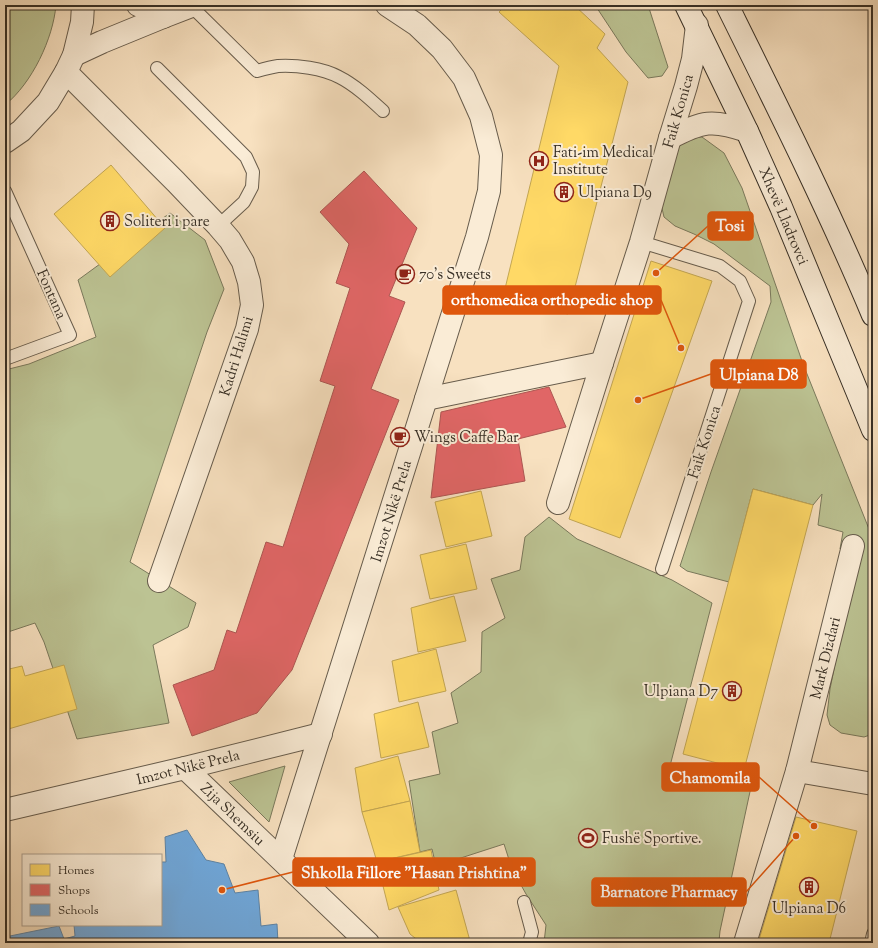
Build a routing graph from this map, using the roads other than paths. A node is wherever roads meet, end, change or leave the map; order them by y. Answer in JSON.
{"nodes":[{"id":1,"x":83,"y":5,"type":"edge"},
{"id":2,"x":138,"y":5,"type":"edge"},
{"id":3,"x":192,"y":5,"type":"edge"},
{"id":4,"x":387,"y":5,"type":"edge"},
{"id":5,"x":686,"y":5,"type":"edge"},
{"id":6,"x":727,"y":5,"type":"edge"},
{"id":7,"x":163,"y":17,"type":"junction"},
{"id":8,"x":697,"y":25,"type":"junction"},
{"id":9,"x":70,"y":63,"type":"junction"},
{"id":10,"x":157,"y":68,"type":"dead end"},
{"id":11,"x":383,"y":111,"type":"dead end"},
{"id":12,"x":747,"y":131,"type":"junction"},
{"id":13,"x":670,"y":138,"type":"junction"},
{"id":14,"x":5,"y":142,"type":"edge"},
{"id":15,"x":5,"y":190,"type":"edge"},
{"id":16,"x":218,"y":226,"type":"junction"},
{"id":17,"x":641,"y":242,"type":"junction"},
{"id":18,"x":873,"y":316,"type":"edge"},
{"id":19,"x":5,"y":358,"type":"edge"},
{"id":20,"x":602,"y":363,"type":"junction"},
{"id":21,"x":426,"y":400,"type":"junction"},
{"id":22,"x":873,"y":430,"type":"edge"},
{"id":23,"x":558,"y":504,"type":"dead end"},
{"id":24,"x":853,"y":546,"type":"dead end"},
{"id":25,"x":662,"y":569,"type":"dead end"},
{"id":26,"x":160,"y":581,"type":"dead end"},
{"id":27,"x":321,"y":734,"type":"junction"},
{"id":28,"x":185,"y":768,"type":"junction"},
{"id":29,"x":797,"y":770,"type":"junction"},
{"id":30,"x":873,"y":784,"type":"edge"},
{"id":31,"x":5,"y":810,"type":"edge"},
{"id":32,"x":281,"y":859,"type":"junction"},
{"id":33,"x":524,"y":902,"type":"dead end"},
{"id":34,"x":873,"y":934,"type":"edge"},
{"id":35,"x":368,"y":943,"type":"edge"},
{"id":36,"x":529,"y":943,"type":"edge"},
{"id":37,"x":745,"y":943,"type":"edge"},
{"id":38,"x":871,"y":943,"type":"edge"}],
"edges":[{"from":1,"to":9,"type":"street"},
{"from":2,"to":7,"type":"street"},
{"from":3,"to":7,"type":"street"},
{"from":3,"to":11,"type":"lane"},
{"from":4,"to":21,"type":"street","name":"Imzot Nikë Prela"},
{"from":5,"to":8,"type":"street","name":"Xhevë Lladrovci"},
{"from":6,"to":18,"type":"street"},
{"from":7,"to":9,"type":"street"},
{"from":8,"to":12,"type":"street","name":"Xhevë Lladrovci"},
{"from":8,"to":13,"type":"street","name":"Faik Konica"},
{"from":9,"to":14,"type":"street"},
{"from":9,"to":16,"type":"street","name":"Kadri Halimi"},
{"from":10,"to":16,"type":"lane"},
{"from":12,"to":13,"type":"street"},
{"from":12,"to":22,"type":"street","name":"Xhevë Lladrovci"},
{"from":13,"to":17,"type":"street","name":"Faik Konica"},
{"from":15,"to":19,"type":"lane","name":"Fontana"},
{"from":16,"to":26,"type":"street","name":"Kadri Halimi"},
{"from":17,"to":20,"type":"street","name":"Faik Konica"},
{"from":17,"to":25,"type":"lane","name":"Faik Konica"},
{"from":20,"to":21,"type":"street"},
{"from":20,"to":23,"type":"street","name":"Faik Konica"},
{"from":21,"to":27,"type":"street","name":"Imzot Nikë Prela"},
{"from":24,"to":29,"type":"street","name":"Mark Dizdari"},
{"from":27,"to":28,"type":"street","name":"Imzot Nikë Prela"},
{"from":27,"to":32,"type":"street","name":"Zija Shemsiu"},
{"from":28,"to":31,"type":"street","name":"Imzot Nikë Prela"},
{"from":28,"to":32,"type":"street","name":"Zija Shemsiu"},
{"from":29,"to":30,"type":"street"},
{"from":29,"to":37,"type":"street","name":"Mark Dizdari"},
{"from":32,"to":35,"type":"street","name":"Zija Shemsiu"},
{"from":33,"to":36,"type":"lane"},
{"from":34,"to":38,"type":"lane"}]}
